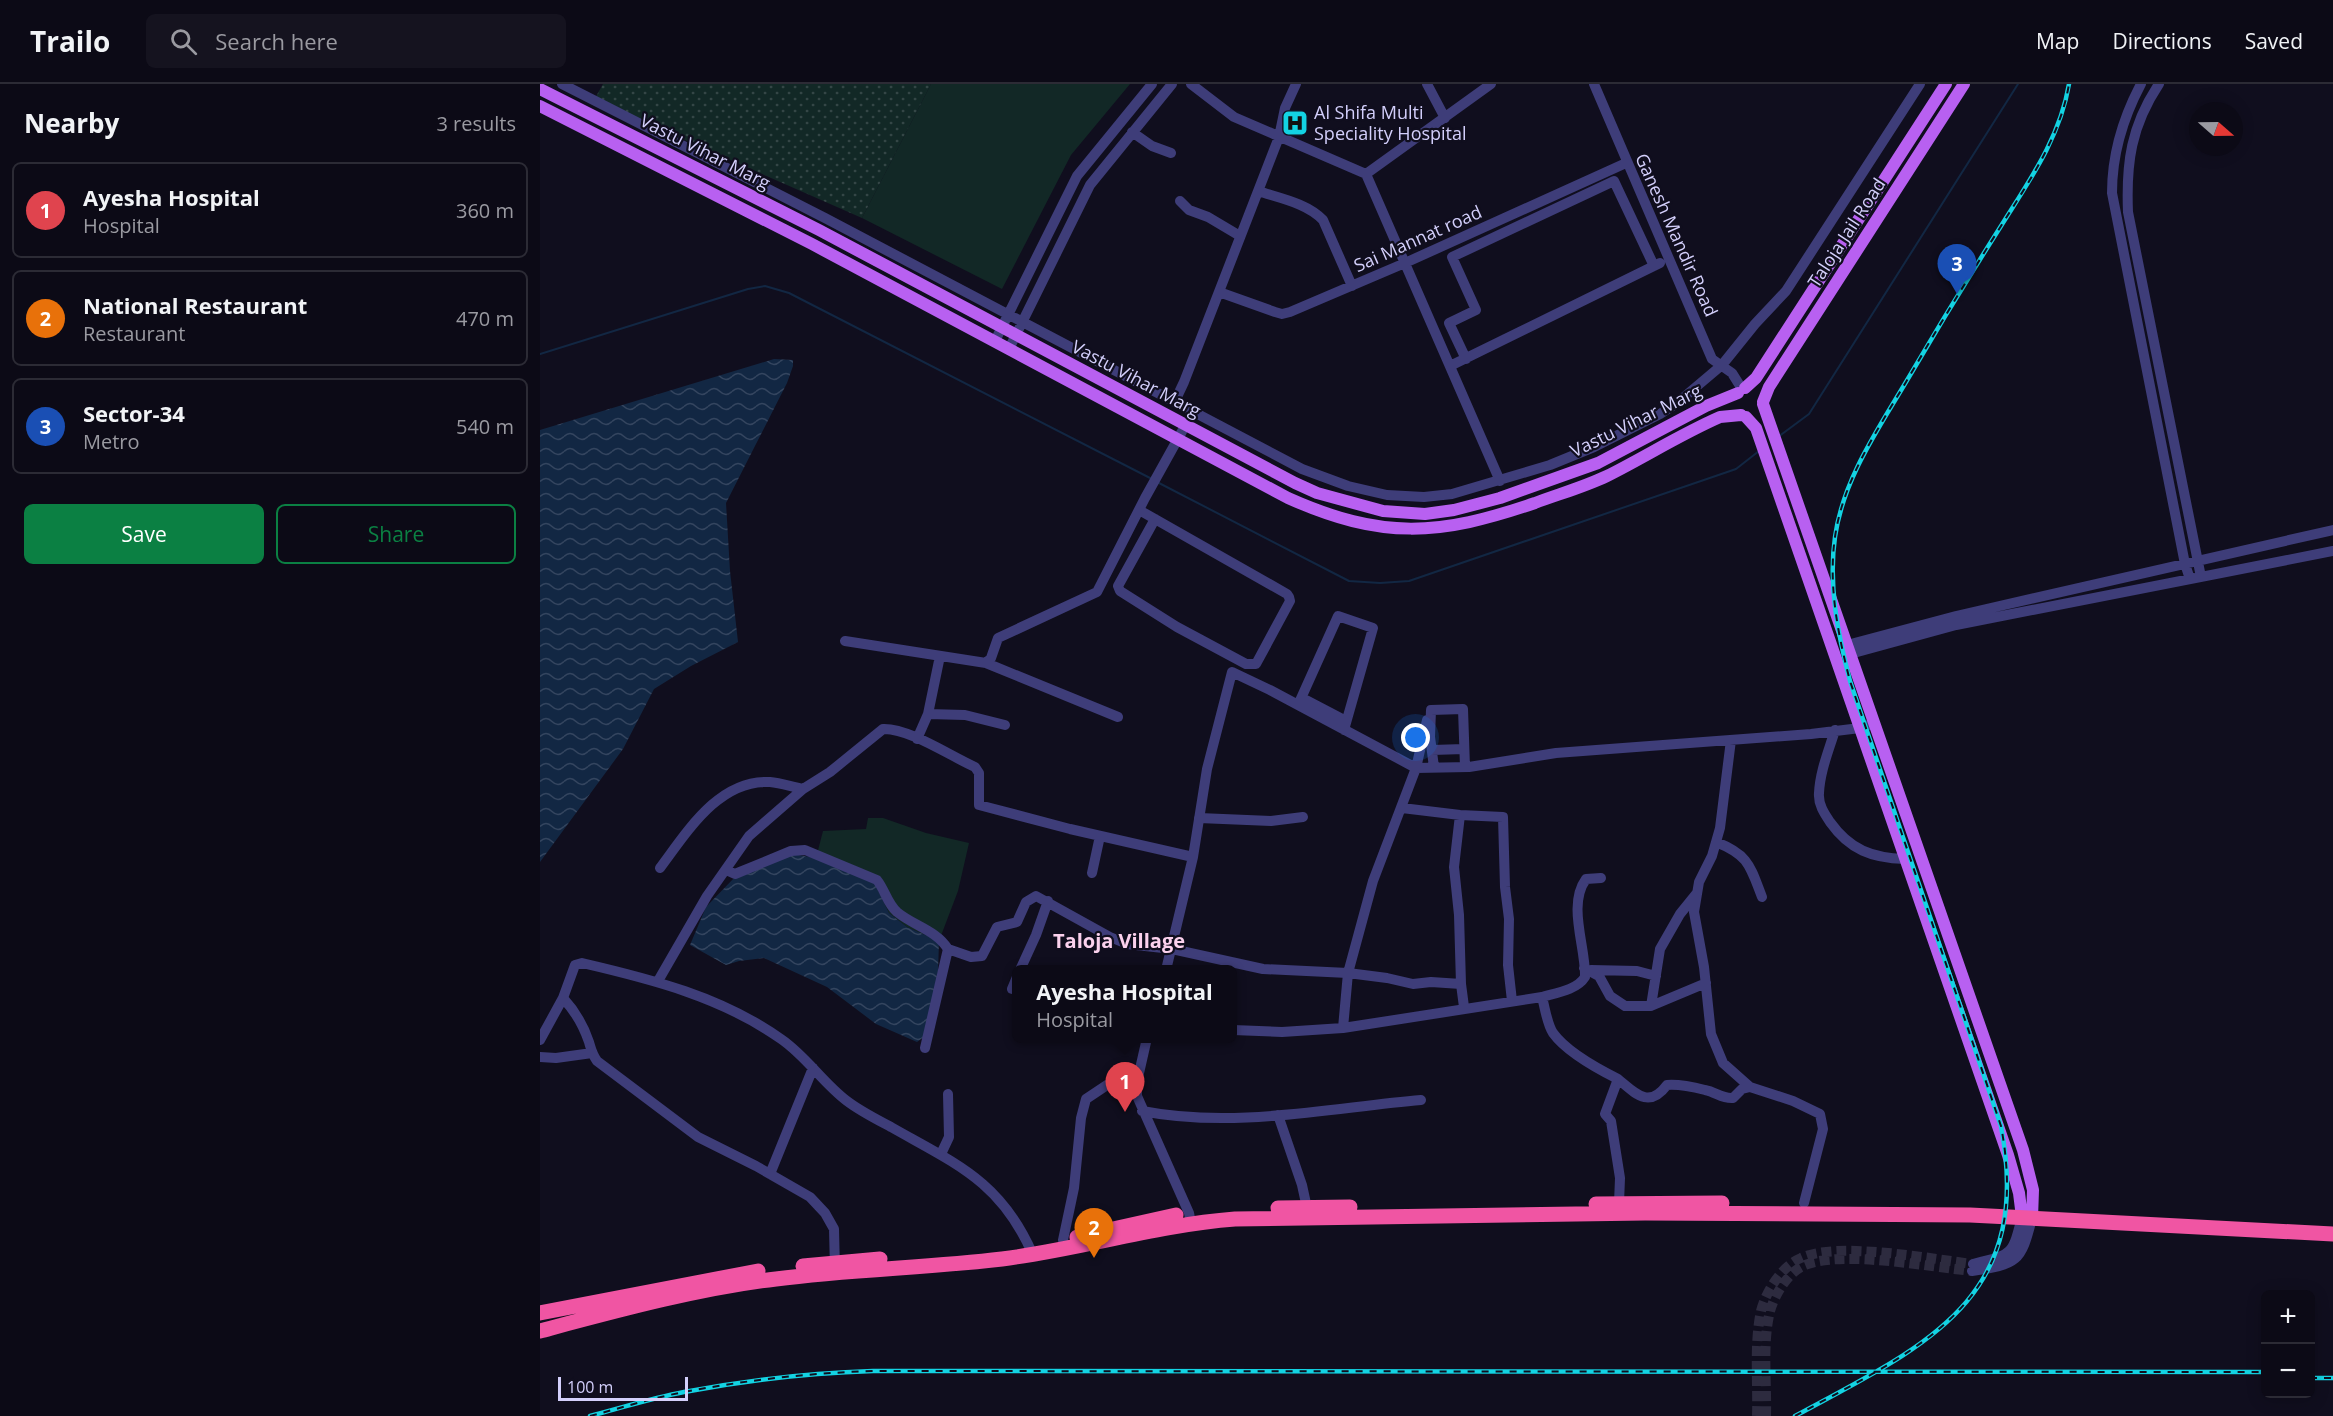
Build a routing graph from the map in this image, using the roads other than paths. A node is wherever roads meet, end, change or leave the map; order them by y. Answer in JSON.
{"nodes":[{"id":1,"x":562,"y":84,"type":"edge"},
{"id":2,"x":1152,"y":84,"type":"edge"},
{"id":3,"x":1172,"y":84,"type":"edge"},
{"id":4,"x":1191,"y":84,"type":"edge"},
{"id":5,"x":1296,"y":84,"type":"edge"},
{"id":6,"x":1427,"y":84,"type":"edge"},
{"id":7,"x":1491,"y":84,"type":"edge"},
{"id":8,"x":1594,"y":84,"type":"edge"},
{"id":9,"x":1920,"y":84,"type":"edge"},
{"id":10,"x":1946,"y":84,"type":"edge"},
{"id":11,"x":1964,"y":84,"type":"edge"},
{"id":12,"x":2141,"y":84,"type":"edge"},
{"id":13,"x":2159,"y":84,"type":"edge"},
{"id":14,"x":540,"y":89,"type":"edge"},
{"id":15,"x":583,"y":89,"type":"edge"},
{"id":16,"x":540,"y":106,"type":"edge"},
{"id":17,"x":1445,"y":118,"type":"junction"},
{"id":18,"x":1132,"y":132,"type":"junction"},
{"id":19,"x":1279,"y":137,"type":"junction"},
{"id":20,"x":1171,"y":153,"type":"dead end"},
{"id":21,"x":1626,"y":163,"type":"junction"},
{"id":22,"x":1366,"y":174,"type":"junction"},
{"id":23,"x":1258,"y":191,"type":"junction"},
{"id":24,"x":1180,"y":201,"type":"dead end"},
{"id":25,"x":1240,"y":236,"type":"junction"},
{"id":26,"x":1668,"y":258,"type":"junction"},
{"id":27,"x":1405,"y":264,"type":"junction"},
{"id":28,"x":1654,"y":266,"type":"junction"},
{"id":29,"x":1352,"y":286,"type":"junction"},
{"id":30,"x":1219,"y":292,"type":"junction"},
{"id":31,"x":1008,"y":314,"type":"junction"},
{"id":32,"x":1022,"y":322,"type":"junction"},
{"id":33,"x":1002,"y":327,"type":"junction"},
{"id":34,"x":1016,"y":335,"type":"junction"},
{"id":35,"x":995,"y":341,"type":"junction"},
{"id":36,"x":1009,"y":349,"type":"junction"},
{"id":37,"x":1466,"y":359,"type":"junction"},
{"id":38,"x":1722,"y":365,"type":"junction"},
{"id":39,"x":1450,"y":366,"type":"junction"},
{"id":40,"x":1742,"y":390,"type":"junction"},
{"id":41,"x":1174,"y":401,"type":"junction"},
{"id":42,"x":1763,"y":403,"type":"junction"},
{"id":43,"x":1744,"y":416,"type":"junction"},
{"id":44,"x":1185,"y":426,"type":"junction"},
{"id":45,"x":1178,"y":439,"type":"junction"},
{"id":46,"x":1500,"y":481,"type":"junction"},
{"id":47,"x":1139,"y":510,"type":"junction"},
{"id":48,"x":1155,"y":519,"type":"junction"},
{"id":49,"x":2333,"y":530,"type":"edge"},
{"id":50,"x":2333,"y":551,"type":"edge"},
{"id":51,"x":2199,"y":561,"type":"junction"},
{"id":52,"x":2184,"y":564,"type":"junction"},
{"id":53,"x":2195,"y":578,"type":"junction"},
{"id":54,"x":845,"y":641,"type":"dead end"},
{"id":55,"x":1848,"y":650,"type":"junction"},
{"id":56,"x":940,"y":656,"type":"junction"},
{"id":57,"x":986,"y":663,"type":"junction"},
{"id":58,"x":1300,"y":702,"type":"junction"},
{"id":59,"x":928,"y":714,"type":"junction"},
{"id":60,"x":1118,"y":717,"type":"dead end"},
{"id":61,"x":1427,"y":720,"type":"dead end"},
{"id":62,"x":1874,"y":723,"type":"junction"},
{"id":63,"x":1005,"y":725,"type":"dead end"},
{"id":64,"x":1345,"y":725,"type":"junction"},
{"id":65,"x":1860,"y":728,"type":"junction"},
{"id":66,"x":1835,"y":730,"type":"junction"},
{"id":67,"x":917,"y":739,"type":"junction"},
{"id":68,"x":1731,"y":740,"type":"junction"},
{"id":69,"x":1464,"y":749,"type":"junction"},
{"id":70,"x":1432,"y":750,"type":"junction"},
{"id":71,"x":1434,"y":767,"type":"junction"},
{"id":72,"x":1465,"y":767,"type":"junction"},
{"id":73,"x":1416,"y":768,"type":"junction"},
{"id":74,"x":802,"y":789,"type":"junction"},
{"id":75,"x":1402,"y":808,"type":"junction"},
{"id":76,"x":1460,"y":815,"type":"junction"},
{"id":77,"x":1303,"y":817,"type":"dead end"},
{"id":78,"x":1199,"y":818,"type":"junction"},
{"id":79,"x":1100,"y":836,"type":"junction"},
{"id":80,"x":1716,"y":842,"type":"junction"},
{"id":81,"x":1193,"y":856,"type":"junction"},
{"id":82,"x":1905,"y":859,"type":"junction"},
{"id":83,"x":660,"y":868,"type":"dead end"},
{"id":84,"x":726,"y":870,"type":"junction"},
{"id":85,"x":1092,"y":873,"type":"dead end"},
{"id":86,"x":1601,"y":878,"type":"dead end"},
{"id":87,"x":1697,"y":893,"type":"junction"},
{"id":88,"x":1762,"y":897,"type":"dead end"},
{"id":89,"x":1048,"y":901,"type":"junction"},
{"id":90,"x":948,"y":949,"type":"junction"},
{"id":91,"x":1172,"y":949,"type":"junction"},
{"id":92,"x":1022,"y":965,"type":"edge"},
{"id":93,"x":1167,"y":965,"type":"edge"},
{"id":94,"x":1586,"y":969,"type":"junction"},
{"id":95,"x":1348,"y":973,"type":"junction"},
{"id":96,"x":1656,"y":976,"type":"junction"},
{"id":97,"x":658,"y":981,"type":"junction"},
{"id":98,"x":1706,"y":983,"type":"junction"},
{"id":99,"x":1461,"y":984,"type":"junction"},
{"id":100,"x":1542,"y":997,"type":"junction"},
{"id":101,"x":563,"y":998,"type":"junction"},
{"id":102,"x":1512,"y":1001,"type":"junction"},
{"id":103,"x":1651,"y":1006,"type":"junction"},
{"id":104,"x":1464,"y":1007,"type":"junction"},
{"id":105,"x":1343,"y":1028,"type":"junction"},
{"id":106,"x":1237,"y":1030,"type":"edge"},
{"id":107,"x":540,"y":1040,"type":"edge"},
{"id":108,"x":1146,"y":1043,"type":"edge"},
{"id":109,"x":925,"y":1048,"type":"dead end"},
{"id":110,"x":592,"y":1053,"type":"junction"},
{"id":111,"x":540,"y":1057,"type":"edge"},
{"id":112,"x":813,"y":1068,"type":"junction"},
{"id":113,"x":1618,"y":1079,"type":"junction"},
{"id":114,"x":1137,"y":1082,"type":"junction"},
{"id":115,"x":1750,"y":1086,"type":"junction"},
{"id":116,"x":948,"y":1094,"type":"dead end"},
{"id":117,"x":1421,"y":1100,"type":"dead end"},
{"id":118,"x":1142,"y":1111,"type":"junction"},
{"id":119,"x":1278,"y":1115,"type":"junction"},
{"id":120,"x":941,"y":1154,"type":"junction"},
{"id":121,"x":770,"y":1174,"type":"junction"},
{"id":122,"x":1619,"y":1203,"type":"junction"},
{"id":123,"x":1804,"y":1203,"type":"junction"},
{"id":124,"x":1307,"y":1208,"type":"junction"},
{"id":125,"x":2027,"y":1213,"type":"junction"},
{"id":126,"x":1190,"y":1218,"type":"junction"},
{"id":127,"x":2333,"y":1224,"type":"edge"},
{"id":128,"x":2333,"y":1234,"type":"edge"},
{"id":129,"x":1063,"y":1240,"type":"junction"},
{"id":130,"x":1031,"y":1250,"type":"junction"},
{"id":131,"x":1973,"y":1267,"type":"tunnel mouth"},
{"id":132,"x":835,"y":1268,"type":"junction"},
{"id":133,"x":540,"y":1313,"type":"edge"},
{"id":134,"x":540,"y":1331,"type":"edge"}],
"edges":[{"from":1,"to":15,"type":"street"},
{"from":2,"to":31,"type":"street"},
{"from":3,"to":18,"type":"street"},
{"from":4,"to":19,"type":"street"},
{"from":5,"to":19,"type":"street"},
{"from":6,"to":17,"type":"street"},
{"from":7,"to":17,"type":"street"},
{"from":8,"to":21,"type":"street","name":"Ganesh Mandir Road"},
{"from":9,"to":38,"type":"street"},
{"from":10,"to":40,"type":"main road","name":"Taloja Jail Road"},
{"from":11,"to":42,"type":"main road","name":"Taloja Jail Road"},
{"from":12,"to":52,"type":"street"},
{"from":13,"to":51,"type":"street"},
{"from":14,"to":33,"type":"main road","name":"Vastu Vihar Marg"},
{"from":15,"to":31,"type":"street"},
{"from":16,"to":35,"type":"main road"},
{"from":17,"to":22,"type":"street"},
{"from":18,"to":20,"type":"street"},
{"from":18,"to":32,"type":"street"},
{"from":19,"to":22,"type":"street"},
{"from":19,"to":23,"type":"street"},
{"from":21,"to":26,"type":"street","name":"Ganesh Mandir Road"},
{"from":21,"to":27,"type":"street","name":"Sai Mannat road"},
{"from":22,"to":27,"type":"street"},
{"from":23,"to":25,"type":"street"},
{"from":23,"to":29,"type":"street"},
{"from":24,"to":25,"type":"street"},
{"from":25,"to":30,"type":"street"},
{"from":26,"to":28,"type":"street"},
{"from":26,"to":38,"type":"street","name":"Ganesh Mandir Road"},
{"from":27,"to":29,"type":"street","name":"Sai Mannat road"},
{"from":27,"to":39,"type":"street"},
{"from":28,"to":37,"type":"street"},
{"from":28,"to":37,"type":"street"},
{"from":29,"to":30,"type":"street","name":"Sai Mannat road"},
{"from":30,"to":41,"type":"street"},
{"from":31,"to":32,"type":"street"},
{"from":31,"to":33,"type":"street"},
{"from":32,"to":34,"type":"street"},
{"from":32,"to":41,"type":"street"},
{"from":33,"to":34,"type":"main road","name":"Vastu Vihar Marg"},
{"from":33,"to":35,"type":"street"},
{"from":34,"to":36,"type":"street"},
{"from":34,"to":44,"type":"main road","name":"Vastu Vihar Marg"},
{"from":35,"to":36,"type":"main road"},
{"from":36,"to":45,"type":"main road"},
{"from":37,"to":39,"type":"street"},
{"from":38,"to":40,"type":"street","name":"Ganesh Mandir Road"},
{"from":38,"to":46,"type":"street"},
{"from":39,"to":46,"type":"street"},
{"from":40,"to":42,"type":"main road"},
{"from":40,"to":43,"type":"main road"},
{"from":40,"to":44,"type":"main road","name":"Vastu Vihar Marg"},
{"from":41,"to":46,"type":"street"},
{"from":42,"to":43,"type":"main road"},
{"from":42,"to":55,"type":"main road"},
{"from":43,"to":45,"type":"main road"},
{"from":43,"to":65,"type":"main road"},
{"from":44,"to":45,"type":"street"},
{"from":45,"to":47,"type":"street"},
{"from":47,"to":48,"type":"street"},
{"from":47,"to":57,"type":"street"},
{"from":48,"to":48,"type":"street"},
{"from":49,"to":51,"type":"street"},
{"from":50,"to":53,"type":"street"},
{"from":51,"to":52,"type":"street"},
{"from":51,"to":53,"type":"street"},
{"from":52,"to":53,"type":"street"},
{"from":52,"to":55,"type":"street"},
{"from":53,"to":55,"type":"street"},
{"from":54,"to":56,"type":"street"},
{"from":55,"to":62,"type":"main road"},
{"from":56,"to":57,"type":"street"},
{"from":56,"to":59,"type":"street"},
{"from":57,"to":60,"type":"street"},
{"from":58,"to":64,"type":"street"},
{"from":58,"to":64,"type":"street"},
{"from":58,"to":78,"type":"street"},
{"from":59,"to":63,"type":"street"},
{"from":59,"to":67,"type":"street"},
{"from":61,"to":73,"type":"street"},
{"from":62,"to":65,"type":"street"},
{"from":62,"to":125,"type":"main road"},
{"from":64,"to":73,"type":"street"},
{"from":65,"to":66,"type":"street"},
{"from":65,"to":82,"type":"main road"},
{"from":66,"to":68,"type":"street"},
{"from":66,"to":82,"type":"street"},
{"from":67,"to":74,"type":"street"},
{"from":67,"to":79,"type":"street"},
{"from":68,"to":72,"type":"street"},
{"from":68,"to":80,"type":"street"},
{"from":69,"to":70,"type":"street"},
{"from":69,"to":70,"type":"street"},
{"from":69,"to":72,"type":"street"},
{"from":70,"to":71,"type":"street"},
{"from":71,"to":72,"type":"street"},
{"from":71,"to":73,"type":"street"},
{"from":73,"to":75,"type":"street"},
{"from":74,"to":83,"type":"street"},
{"from":74,"to":84,"type":"street"},
{"from":75,"to":76,"type":"street"},
{"from":75,"to":95,"type":"street"},
{"from":76,"to":99,"type":"street"},
{"from":76,"to":102,"type":"street"},
{"from":77,"to":78,"type":"street"},
{"from":78,"to":81,"type":"street"},
{"from":79,"to":81,"type":"street"},
{"from":79,"to":85,"type":"street"},
{"from":80,"to":87,"type":"street"},
{"from":80,"to":88,"type":"street"},
{"from":81,"to":91,"type":"street"},
{"from":82,"to":125,"type":"main road"},
{"from":84,"to":90,"type":"street"},
{"from":84,"to":97,"type":"street"},
{"from":86,"to":94,"type":"street"},
{"from":87,"to":96,"type":"street"},
{"from":87,"to":98,"type":"street"},
{"from":89,"to":90,"type":"street"},
{"from":89,"to":91,"type":"street"},
{"from":89,"to":92,"type":"street"},
{"from":90,"to":109,"type":"street"},
{"from":91,"to":93,"type":"street"},
{"from":91,"to":95,"type":"street"},
{"from":94,"to":96,"type":"street"},
{"from":94,"to":100,"type":"street"},
{"from":94,"to":103,"type":"street"},
{"from":95,"to":99,"type":"street"},
{"from":95,"to":105,"type":"street"},
{"from":96,"to":103,"type":"street"},
{"from":97,"to":101,"type":"street"},
{"from":97,"to":112,"type":"street"},
{"from":98,"to":103,"type":"street"},
{"from":98,"to":115,"type":"street"},
{"from":99,"to":104,"type":"street"},
{"from":100,"to":102,"type":"street"},
{"from":100,"to":113,"type":"street"},
{"from":101,"to":107,"type":"street"},
{"from":101,"to":110,"type":"street"},
{"from":102,"to":104,"type":"street"},
{"from":104,"to":105,"type":"street"},
{"from":105,"to":106,"type":"street"},
{"from":108,"to":114,"type":"street"},
{"from":110,"to":111,"type":"street"},
{"from":110,"to":121,"type":"street"},
{"from":112,"to":120,"type":"street"},
{"from":112,"to":121,"type":"street"},
{"from":113,"to":115,"type":"street"},
{"from":113,"to":122,"type":"street"},
{"from":114,"to":118,"type":"street"},
{"from":114,"to":129,"type":"street"},
{"from":115,"to":123,"type":"street"},
{"from":116,"to":120,"type":"street"},
{"from":117,"to":119,"type":"street"},
{"from":118,"to":119,"type":"street"},
{"from":118,"to":126,"type":"street"},
{"from":119,"to":124,"type":"street"},
{"from":120,"to":130,"type":"street"},
{"from":121,"to":132,"type":"street"},
{"from":122,"to":123,"type":"highway"},
{"from":122,"to":124,"type":"highway"},
{"from":123,"to":125,"type":"highway"},
{"from":124,"to":126,"type":"highway"},
{"from":125,"to":126,"type":"highway"},
{"from":125,"to":127,"type":"highway"},
{"from":125,"to":128,"type":"highway"},
{"from":125,"to":131,"type":"street"},
{"from":126,"to":129,"type":"highway"},
{"from":126,"to":130,"type":"highway"},
{"from":129,"to":130,"type":"highway"},
{"from":130,"to":132,"type":"highway"},
{"from":132,"to":133,"type":"highway"},
{"from":132,"to":134,"type":"highway"}]}
